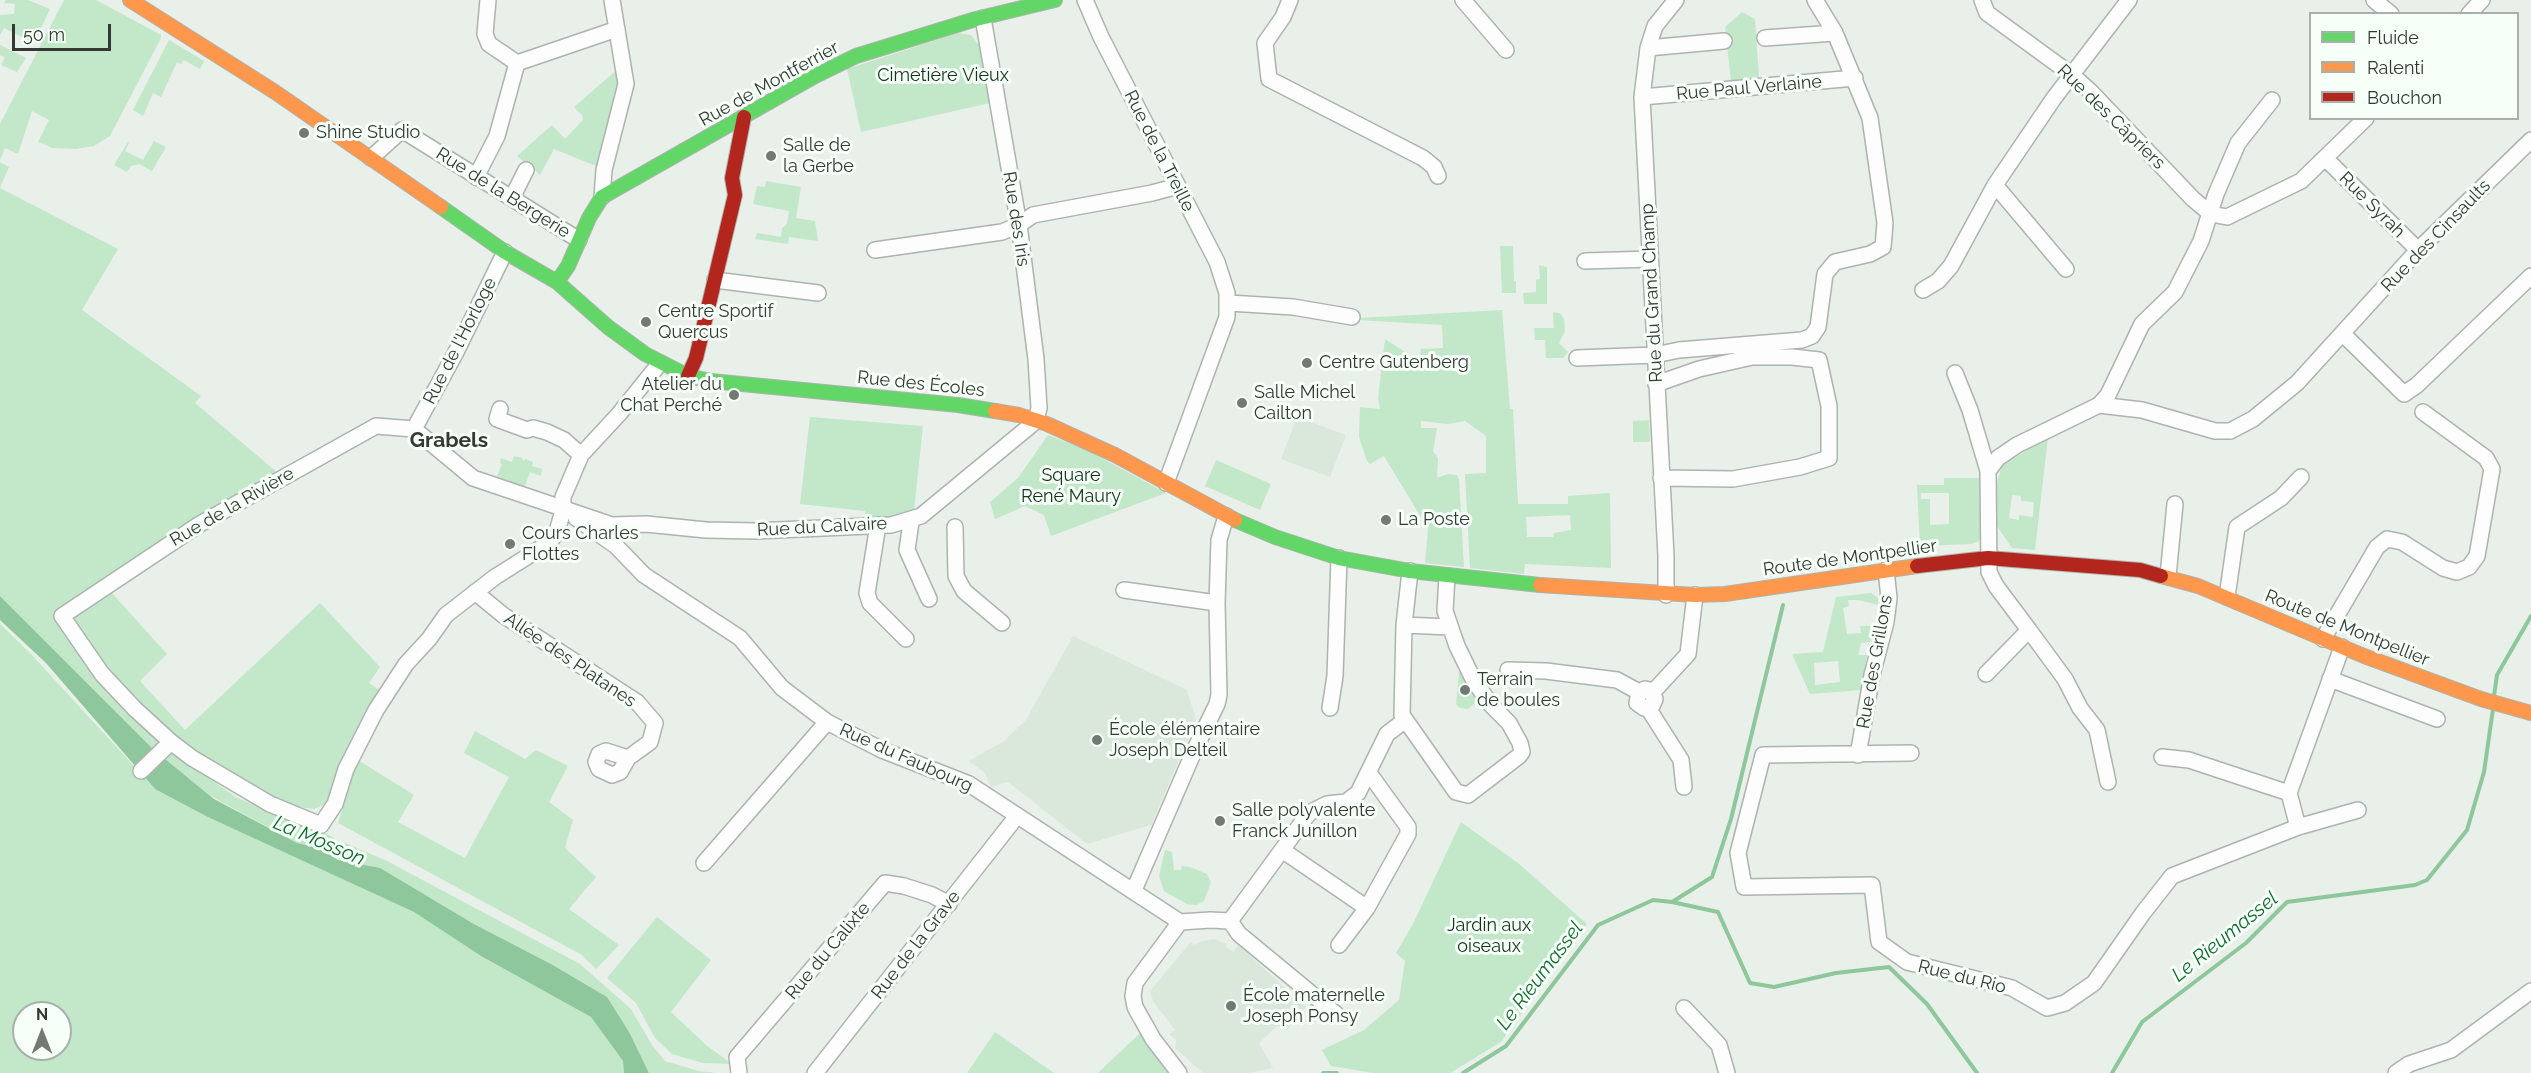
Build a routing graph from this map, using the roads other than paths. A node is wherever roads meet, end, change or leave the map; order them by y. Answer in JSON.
{"nodes":[{"id":1,"x":130,"y":0,"type":"edge"},
{"id":2,"x":488,"y":0,"type":"edge"},
{"id":3,"x":612,"y":0,"type":"edge"},
{"id":4,"x":1055,"y":0,"type":"edge"},
{"id":5,"x":1085,"y":0,"type":"edge"},
{"id":6,"x":1290,"y":0,"type":"edge"},
{"id":7,"x":1463,"y":0,"type":"edge"},
{"id":8,"x":1676,"y":0,"type":"edge"},
{"id":9,"x":1815,"y":0,"type":"edge"},
{"id":10,"x":1982,"y":0,"type":"edge"},
{"id":11,"x":2129,"y":0,"type":"edge"},
{"id":12,"x":2374,"y":0,"type":"edge"},
{"id":13,"x":2482,"y":0,"type":"edge"},
{"id":14,"x":2389,"y":12,"type":"edge"},
{"id":15,"x":2471,"y":12,"type":"edge"},
{"id":16,"x":983,"y":18,"type":"junction"},
{"id":17,"x":617,"y":29,"type":"junction"},
{"id":18,"x":1835,"y":33,"type":"junction"},
{"id":19,"x":1765,"y":38,"type":"dead end"},
{"id":20,"x":1724,"y":41,"type":"dead end"},
{"id":21,"x":1648,"y":48,"type":"junction"},
{"id":22,"x":1506,"y":50,"type":"dead end"},
{"id":23,"x":517,"y":63,"type":"junction"},
{"id":24,"x":2072,"y":75,"type":"junction"},
{"id":25,"x":1855,"y":78,"type":"junction"},
{"id":26,"x":1642,"y":97,"type":"junction"},
{"id":27,"x":2272,"y":100,"type":"dead end"},
{"id":28,"x":744,"y":117,"type":"junction"},
{"id":29,"x":2364,"y":120,"type":"edge"},
{"id":30,"x":2531,"y":140,"type":"edge"},
{"id":31,"x":371,"y":158,"type":"junction"},
{"id":32,"x":2326,"y":159,"type":"junction"},
{"id":33,"x":526,"y":170,"type":"dead end"},
{"id":34,"x":476,"y":177,"type":"junction"},
{"id":35,"x":1438,"y":177,"type":"dead end"},
{"id":36,"x":1995,"y":185,"type":"junction"},
{"id":37,"x":1178,"y":186,"type":"junction"},
{"id":38,"x":602,"y":197,"type":"junction"},
{"id":39,"x":512,"y":198,"type":"junction"},
{"id":40,"x":2211,"y":214,"type":"junction"},
{"id":41,"x":1019,"y":225,"type":"junction"},
{"id":42,"x":579,"y":240,"type":"junction"},
{"id":43,"x":875,"y":250,"type":"dead end"},
{"id":44,"x":2418,"y":250,"type":"junction"},
{"id":45,"x":504,"y":252,"type":"junction"},
{"id":46,"x":1650,"y":259,"type":"junction"},
{"id":47,"x":1585,"y":261,"type":"dead end"},
{"id":48,"x":2066,"y":269,"type":"dead end"},
{"id":49,"x":2531,"y":276,"type":"edge"},
{"id":50,"x":715,"y":280,"type":"junction"},
{"id":51,"x":557,"y":282,"type":"junction"},
{"id":52,"x":1923,"y":290,"type":"dead end"},
{"id":53,"x":819,"y":293,"type":"dead end"},
{"id":54,"x":1228,"y":303,"type":"junction"},
{"id":55,"x":1352,"y":317,"type":"dead end"},
{"id":56,"x":2343,"y":334,"type":"junction"},
{"id":57,"x":1655,"y":355,"type":"junction"},
{"id":58,"x":1577,"y":358,"type":"dead end"},
{"id":59,"x":660,"y":363,"type":"junction"},
{"id":60,"x":1955,"y":373,"type":"dead end"},
{"id":61,"x":688,"y":376,"type":"junction"},
{"id":62,"x":1656,"y":384,"type":"junction"},
{"id":63,"x":2099,"y":405,"type":"junction"},
{"id":64,"x":500,"y":409,"type":"dead end"},
{"id":65,"x":2423,"y":412,"type":"dead end"},
{"id":66,"x":1035,"y":421,"type":"junction"},
{"id":67,"x":414,"y":429,"type":"junction"},
{"id":68,"x":581,"y":455,"type":"junction"},
{"id":69,"x":1988,"y":471,"type":"junction"},
{"id":70,"x":2301,"y":477,"type":"dead end"},
{"id":71,"x":1661,"y":478,"type":"junction"},
{"id":72,"x":1166,"y":483,"type":"junction"},
{"id":73,"x":2175,"y":504,"type":"dead end"},
{"id":74,"x":563,"y":510,"type":"junction"},
{"id":75,"x":1227,"y":516,"type":"junction"},
{"id":76,"x":911,"y":522,"type":"dead end"},
{"id":77,"x":878,"y":525,"type":"junction"},
{"id":78,"x":955,"y":527,"type":"dead end"},
{"id":79,"x":1339,"y":558,"type":"junction"},
{"id":80,"x":1988,"y":558,"type":"junction"},
{"id":81,"x":1886,"y":570,"type":"junction"},
{"id":82,"x":1410,"y":571,"type":"junction"},
{"id":83,"x":1447,"y":576,"type":"junction"},
{"id":84,"x":2168,"y":576,"type":"junction"},
{"id":85,"x":1124,"y":590,"type":"dead end"},
{"id":86,"x":475,"y":592,"type":"junction"},
{"id":87,"x":1665,"y":595,"type":"junction"},
{"id":88,"x":1695,"y":595,"type":"junction"},
{"id":89,"x":2227,"y":597,"type":"junction"},
{"id":90,"x":929,"y":599,"type":"dead end"},
{"id":91,"x":1217,"y":603,"type":"junction"},
{"id":92,"x":1002,"y":623,"type":"dead end"},
{"id":93,"x":1404,"y":625,"type":"junction"},
{"id":94,"x":1450,"y":627,"type":"junction"},
{"id":95,"x":2029,"y":630,"type":"junction"},
{"id":96,"x":906,"y":639,"type":"dead end"},
{"id":97,"x":2323,"y":639,"type":"junction"},
{"id":98,"x":2342,"y":647,"type":"junction"},
{"id":99,"x":1508,"y":670,"type":"dead end"},
{"id":100,"x":1986,"y":675,"type":"dead end"},
{"id":101,"x":2330,"y":679,"type":"junction"},
{"id":102,"x":1646,"y":692,"type":"junction"},
{"id":103,"x":1330,"y":708,"type":"dead end"},
{"id":104,"x":2531,"y":713,"type":"edge"},
{"id":105,"x":2437,"y":719,"type":"dead end"},
{"id":106,"x":1404,"y":721,"type":"junction"},
{"id":107,"x":827,"y":722,"type":"junction"},
{"id":108,"x":167,"y":745,"type":"junction"},
{"id":109,"x":1911,"y":753,"type":"dead end"},
{"id":110,"x":1763,"y":755,"type":"joint"},
{"id":111,"x":1858,"y":755,"type":"junction"},
{"id":112,"x":2162,"y":757,"type":"dead end"},
{"id":113,"x":628,"y":758,"type":"dead end"},
{"id":114,"x":141,"y":771,"type":"dead end"},
{"id":115,"x":1369,"y":773,"type":"junction"},
{"id":116,"x":2108,"y":782,"type":"dead end"},
{"id":117,"x":1684,"y":787,"type":"dead end"},
{"id":118,"x":2289,"y":793,"type":"junction"},
{"id":119,"x":2358,"y":810,"type":"dead end"},
{"id":120,"x":1017,"y":816,"type":"junction"},
{"id":121,"x":2298,"y":827,"type":"junction"},
{"id":122,"x":1282,"y":850,"type":"junction"},
{"id":123,"x":704,"y":863,"type":"dead end"},
{"id":124,"x":1134,"y":890,"type":"junction"},
{"id":125,"x":949,"y":904,"type":"junction"},
{"id":126,"x":1367,"y":908,"type":"junction"},
{"id":127,"x":1230,"y":921,"type":"junction"},
{"id":128,"x":1180,"y":922,"type":"junction"},
{"id":129,"x":1339,"y":945,"type":"dead end"},
{"id":130,"x":2531,"y":991,"type":"edge"},
{"id":131,"x":1684,"y":1008,"type":"dead end"},
{"id":132,"x":1336,"y":1014,"type":"dead end"},
{"id":133,"x":739,"y":1073,"type":"edge"},
{"id":134,"x":815,"y":1073,"type":"edge"},
{"id":135,"x":1179,"y":1073,"type":"edge"},
{"id":136,"x":1727,"y":1073,"type":"edge"},
{"id":137,"x":2396,"y":1073,"type":"edge"}],
"edges":[{"from":1,"to":31,"type":"street","name":"Rue des Écoles"},
{"from":2,"to":23,"type":"street"},
{"from":3,"to":17,"type":"street"},
{"from":4,"to":16,"type":"street","name":"Rue de Montferrier"},
{"from":5,"to":37,"type":"street","name":"Rue de la Treille"},
{"from":6,"to":35,"type":"street"},
{"from":7,"to":22,"type":"street"},
{"from":8,"to":21,"type":"street","name":"Rue du Grand Champ"},
{"from":9,"to":18,"type":"street"},
{"from":10,"to":24,"type":"street","name":"Rue des Câpriers"},
{"from":11,"to":24,"type":"street"},
{"from":12,"to":14,"type":"street"},
{"from":13,"to":15,"type":"street"},
{"from":16,"to":28,"type":"street","name":"Rue de Montferrier"},
{"from":16,"to":41,"type":"street","name":"Rue des Iris"},
{"from":17,"to":23,"type":"street"},
{"from":17,"to":38,"type":"street"},
{"from":18,"to":19,"type":"street"},
{"from":18,"to":25,"type":"street"},
{"from":20,"to":21,"type":"street"},
{"from":21,"to":26,"type":"street","name":"Rue du Grand Champ"},
{"from":23,"to":34,"type":"street"},
{"from":24,"to":36,"type":"street"},
{"from":24,"to":40,"type":"street","name":"Rue des Câpriers"},
{"from":25,"to":26,"type":"street","name":"Rue Paul Verlaine"},
{"from":25,"to":57,"type":"street"},
{"from":26,"to":46,"type":"street","name":"Rue du Grand Champ"},
{"from":27,"to":40,"type":"street"},
{"from":28,"to":38,"type":"street","name":"Rue de Montferrier"},
{"from":28,"to":50,"type":"street"},
{"from":29,"to":32,"type":"street"},
{"from":30,"to":44,"type":"street","name":"Rue des Cinsaults"},
{"from":31,"to":34,"type":"street","name":"Rue de la Bergerie"},
{"from":31,"to":45,"type":"street","name":"Rue des Écoles"},
{"from":32,"to":40,"type":"street"},
{"from":32,"to":44,"type":"street","name":"Rue Syrah"},
{"from":33,"to":39,"type":"street"},
{"from":34,"to":39,"type":"street","name":"Rue de la Bergerie"},
{"from":36,"to":48,"type":"street"},
{"from":36,"to":52,"type":"street"},
{"from":37,"to":41,"type":"street"},
{"from":37,"to":54,"type":"street","name":"Rue de la Treille"},
{"from":38,"to":42,"type":"street"},
{"from":39,"to":42,"type":"street","name":"Rue de la Bergerie"},
{"from":40,"to":63,"type":"street"},
{"from":41,"to":43,"type":"street"},
{"from":41,"to":66,"type":"street","name":"Rue des Iris"},
{"from":42,"to":51,"type":"street"},
{"from":44,"to":56,"type":"street","name":"Rue des Cinsaults"},
{"from":45,"to":51,"type":"street","name":"Rue des Écoles"},
{"from":45,"to":67,"type":"street","name":"Rue de l'Horloge"},
{"from":46,"to":47,"type":"street"},
{"from":46,"to":57,"type":"street","name":"Rue du Grand Champ"},
{"from":49,"to":56,"type":"street"},
{"from":50,"to":53,"type":"street"},
{"from":50,"to":61,"type":"street"},
{"from":51,"to":59,"type":"street","name":"Rue des Écoles"},
{"from":54,"to":55,"type":"street"},
{"from":54,"to":72,"type":"street","name":"Rue de la Treille"},
{"from":56,"to":63,"type":"street","name":"Rue des Cinsaults"},
{"from":57,"to":58,"type":"street"},
{"from":57,"to":62,"type":"street","name":"Rue du Grand Champ"},
{"from":59,"to":61,"type":"street","name":"Rue des Écoles"},
{"from":59,"to":68,"type":"street"},
{"from":60,"to":69,"type":"street"},
{"from":61,"to":66,"type":"street","name":"Rue des Écoles"},
{"from":62,"to":71,"type":"street","name":"Rue du Grand Champ"},
{"from":62,"to":71,"type":"street"},
{"from":63,"to":69,"type":"street"},
{"from":64,"to":68,"type":"street"},
{"from":65,"to":97,"type":"street"},
{"from":66,"to":72,"type":"street","name":"Rue des Écoles"},
{"from":66,"to":77,"type":"street","name":"Rue du Calvaire"},
{"from":67,"to":74,"type":"street"},
{"from":67,"to":108,"type":"street","name":"Rue de la Rivière"},
{"from":68,"to":74,"type":"street"},
{"from":69,"to":80,"type":"street"},
{"from":70,"to":89,"type":"street"},
{"from":71,"to":87,"type":"street","name":"Rue du Grand Champ"},
{"from":72,"to":75,"type":"street","name":"Route de Montpellier"},
{"from":73,"to":84,"type":"street"},
{"from":74,"to":77,"type":"street","name":"Rue du Calvaire"},
{"from":74,"to":86,"type":"street"},
{"from":74,"to":107,"type":"street","name":"Rue du Faubourg"},
{"from":75,"to":79,"type":"street","name":"Route de Montpellier"},
{"from":75,"to":91,"type":"street"},
{"from":76,"to":90,"type":"street"},
{"from":77,"to":96,"type":"street"},
{"from":78,"to":92,"type":"street"},
{"from":79,"to":82,"type":"street","name":"Route de Montpellier"},
{"from":79,"to":103,"type":"street"},
{"from":80,"to":81,"type":"street","name":"Route de Montpellier"},
{"from":80,"to":84,"type":"street","name":"Route de Montpellier"},
{"from":80,"to":95,"type":"street"},
{"from":81,"to":88,"type":"street","name":"Route de Montpellier"},
{"from":81,"to":111,"type":"street","name":"Rue des Grillons"},
{"from":82,"to":83,"type":"street","name":"Route de Montpellier"},
{"from":82,"to":93,"type":"street"},
{"from":83,"to":87,"type":"street","name":"Route de Montpellier"},
{"from":83,"to":94,"type":"street"},
{"from":84,"to":89,"type":"street","name":"Route de Montpellier"},
{"from":85,"to":91,"type":"street"},
{"from":86,"to":108,"type":"street"},
{"from":86,"to":113,"type":"street","name":"Allée des Platanes"},
{"from":87,"to":88,"type":"street","name":"Route de Montpellier"},
{"from":88,"to":102,"type":"street"},
{"from":89,"to":97,"type":"street","name":"Route de Montpellier"},
{"from":91,"to":124,"type":"street"},
{"from":93,"to":94,"type":"street"},
{"from":93,"to":106,"type":"street"},
{"from":94,"to":106,"type":"street"},
{"from":95,"to":100,"type":"street"},
{"from":95,"to":116,"type":"street"},
{"from":97,"to":98,"type":"street","name":"Route de Montpellier"},
{"from":98,"to":101,"type":"street"},
{"from":98,"to":104,"type":"street","name":"Route de Montpellier"},
{"from":99,"to":102,"type":"street"},
{"from":101,"to":105,"type":"street"},
{"from":101,"to":118,"type":"street"},
{"from":102,"to":117,"type":"street"},
{"from":106,"to":115,"type":"street"},
{"from":107,"to":120,"type":"street","name":"Rue du Faubourg"},
{"from":107,"to":123,"type":"street"},
{"from":108,"to":114,"type":"street"},
{"from":109,"to":111,"type":"street","name":"Rue des Grillons"},
{"from":110,"to":111,"type":"street","name":"Rue des Grillons"},
{"from":110,"to":121,"type":"street","name":"Rue du Rio"},
{"from":112,"to":118,"type":"street"},
{"from":115,"to":122,"type":"street"},
{"from":115,"to":126,"type":"street"},
{"from":118,"to":121,"type":"street"},
{"from":119,"to":121,"type":"street","name":"Rue du Rio"},
{"from":120,"to":124,"type":"street","name":"Rue du Faubourg"},
{"from":120,"to":125,"type":"street","name":"Rue de la Grave"},
{"from":122,"to":126,"type":"street"},
{"from":122,"to":127,"type":"street"},
{"from":124,"to":128,"type":"street","name":"Rue du Faubourg"},
{"from":125,"to":133,"type":"street","name":"Rue du Calixte"},
{"from":125,"to":134,"type":"street","name":"Rue de la Grave"},
{"from":126,"to":129,"type":"street"},
{"from":127,"to":128,"type":"street"},
{"from":127,"to":132,"type":"street"},
{"from":128,"to":135,"type":"street"},
{"from":130,"to":137,"type":"street"},
{"from":131,"to":136,"type":"street"}]}
